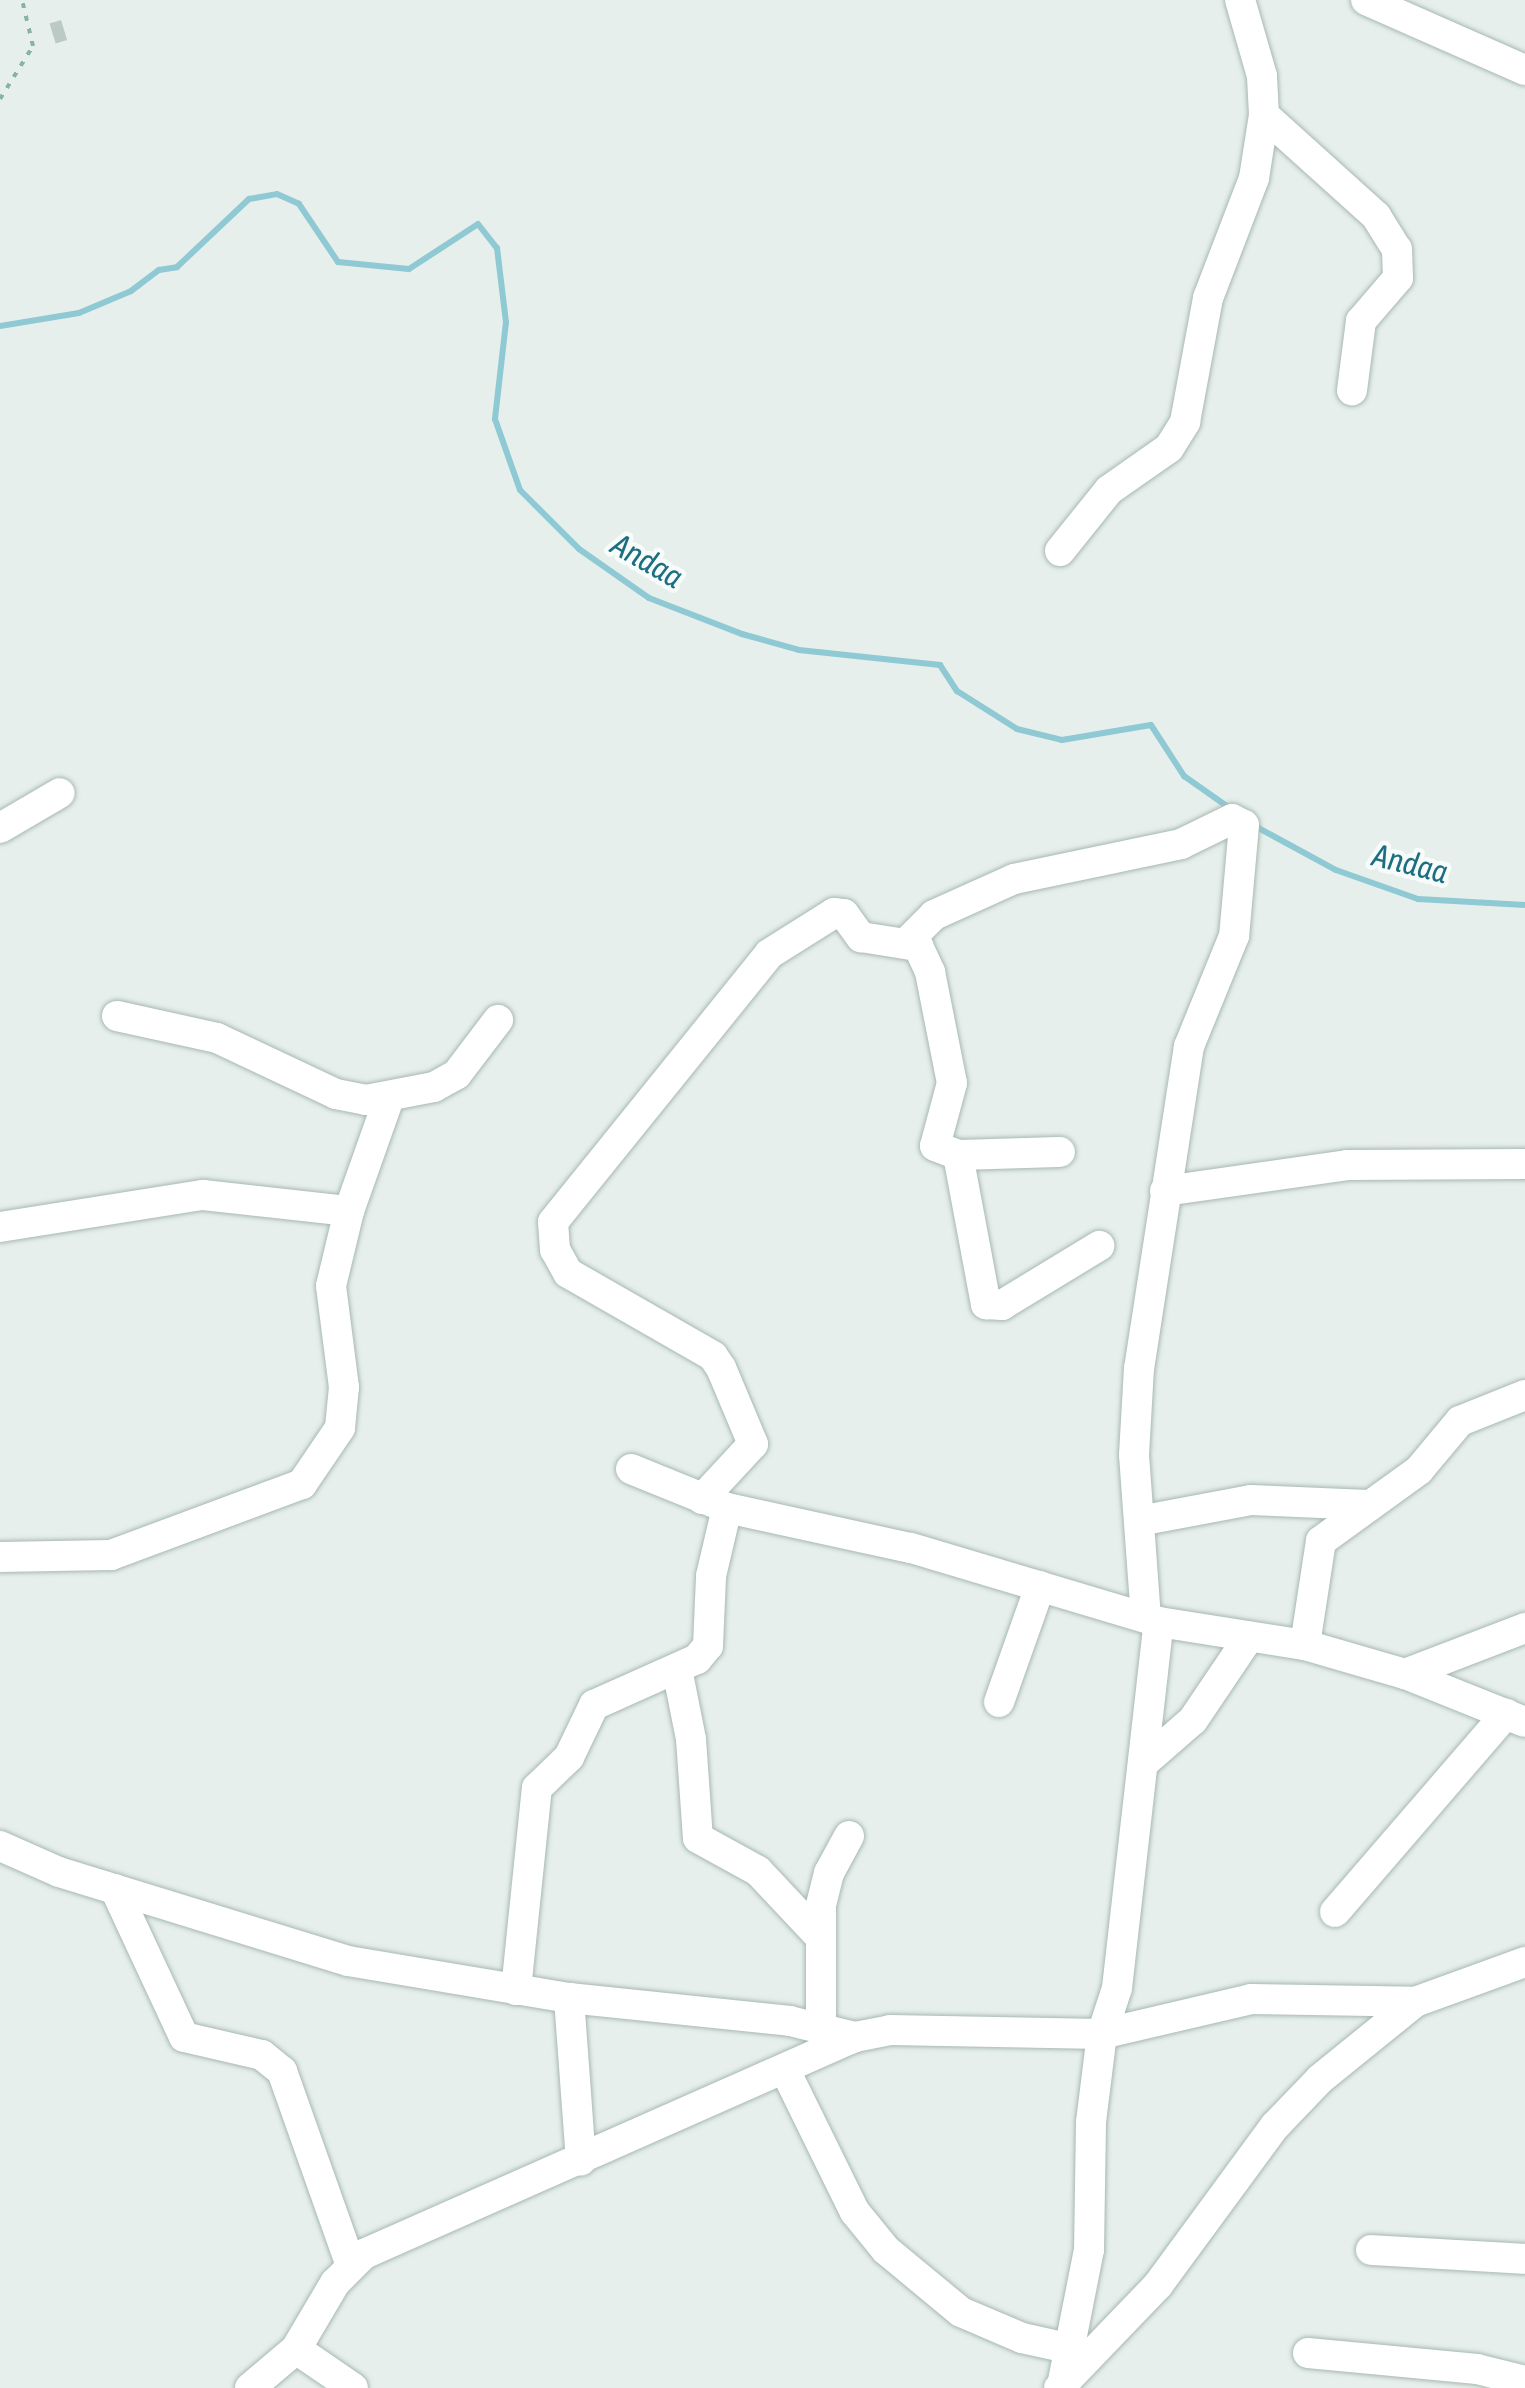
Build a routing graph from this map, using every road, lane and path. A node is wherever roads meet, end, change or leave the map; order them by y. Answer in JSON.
{"nodes":[{"id":1,"x":22,"y":0,"type":"edge"},
{"id":2,"x":1240,"y":0,"type":"edge"},
{"id":3,"x":1366,"y":0,"type":"edge"},
{"id":4,"x":1525,"y":70,"type":"edge"},
{"id":5,"x":0,"y":99,"type":"edge"},
{"id":6,"x":1264,"y":115,"type":"junction"},
{"id":7,"x":1352,"y":390,"type":"dead end"},
{"id":8,"x":1060,"y":551,"type":"dead end"},
{"id":9,"x":60,"y":793,"type":"dead end"},
{"id":10,"x":0,"y":828,"type":"edge"},
{"id":11,"x":909,"y":940,"type":"junction"},
{"id":12,"x":117,"y":1016,"type":"dead end"},
{"id":13,"x":498,"y":1020,"type":"dead end"},
{"id":14,"x":389,"y":1098,"type":"junction"},
{"id":15,"x":1060,"y":1152,"type":"dead end"},
{"id":16,"x":958,"y":1155,"type":"junction"},
{"id":17,"x":1525,"y":1164,"type":"edge"},
{"id":18,"x":1165,"y":1191,"type":"junction"},
{"id":19,"x":349,"y":1212,"type":"junction"},
{"id":20,"x":0,"y":1227,"type":"edge"},
{"id":21,"x":1099,"y":1246,"type":"dead end"},
{"id":22,"x":1525,"y":1395,"type":"edge"},
{"id":23,"x":631,"y":1469,"type":"dead end"},
{"id":24,"x":714,"y":1503,"type":"junction"},
{"id":25,"x":1368,"y":1506,"type":"junction"},
{"id":26,"x":1139,"y":1521,"type":"junction"},
{"id":27,"x":0,"y":1558,"type":"edge"},
{"id":28,"x":1040,"y":1586,"type":"junction"},
{"id":29,"x":1153,"y":1620,"type":"junction"},
{"id":30,"x":1525,"y":1628,"type":"edge"},
{"id":31,"x":1249,"y":1637,"type":"junction"},
{"id":32,"x":1304,"y":1645,"type":"junction"},
{"id":33,"x":676,"y":1668,"type":"junction"},
{"id":34,"x":1404,"y":1674,"type":"junction"},
{"id":35,"x":999,"y":1702,"type":"dead end"},
{"id":36,"x":1516,"y":1718,"type":"edge"},
{"id":37,"x":1146,"y":1760,"type":"junction"},
{"id":38,"x":849,"y":1836,"type":"dead end"},
{"id":39,"x":0,"y":1846,"type":"edge"},
{"id":40,"x":115,"y":1889,"type":"junction"},
{"id":41,"x":1335,"y":1912,"type":"dead end"},
{"id":42,"x":820,"y":1937,"type":"junction"},
{"id":43,"x":1525,"y":1962,"type":"edge"},
{"id":44,"x":516,"y":1990,"type":"junction"},
{"id":45,"x":569,"y":1998,"type":"junction"},
{"id":46,"x":1415,"y":2002,"type":"junction"},
{"id":47,"x":821,"y":2029,"type":"junction"},
{"id":48,"x":1102,"y":2034,"type":"junction"},
{"id":49,"x":855,"y":2037,"type":"junction"},
{"id":50,"x":785,"y":2070,"type":"junction"},
{"id":51,"x":582,"y":2161,"type":"junction"},
{"id":52,"x":1371,"y":2250,"type":"dead end"},
{"id":53,"x":1525,"y":2259,"type":"edge"},
{"id":54,"x":350,"y":2263,"type":"junction"},
{"id":55,"x":1067,"y":2348,"type":"junction"},
{"id":56,"x":296,"y":2349,"type":"junction"},
{"id":57,"x":1308,"y":2353,"type":"dead end"},
{"id":58,"x":1525,"y":2381,"type":"edge"},
{"id":59,"x":1061,"y":2387,"type":"edge"},
{"id":60,"x":250,"y":2388,"type":"edge"},
{"id":61,"x":353,"y":2388,"type":"edge"}],
"edges":[{"from":1,"to":5,"type":"path"},
{"from":2,"to":6,"type":"street"},
{"from":3,"to":4,"type":"street"},
{"from":6,"to":7,"type":"street"},
{"from":6,"to":8,"type":"street"},
{"from":9,"to":10,"type":"street"},
{"from":11,"to":16,"type":"street"},
{"from":11,"to":18,"type":"street"},
{"from":11,"to":24,"type":"street"},
{"from":12,"to":14,"type":"street"},
{"from":13,"to":14,"type":"street"},
{"from":14,"to":19,"type":"street"},
{"from":15,"to":16,"type":"street"},
{"from":16,"to":21,"type":"street"},
{"from":17,"to":18,"type":"street"},
{"from":18,"to":26,"type":"street"},
{"from":19,"to":20,"type":"street"},
{"from":19,"to":27,"type":"street"},
{"from":22,"to":25,"type":"street"},
{"from":23,"to":24,"type":"street"},
{"from":24,"to":28,"type":"street"},
{"from":24,"to":33,"type":"street"},
{"from":25,"to":26,"type":"street"},
{"from":25,"to":32,"type":"street"},
{"from":26,"to":29,"type":"street"},
{"from":28,"to":29,"type":"street"},
{"from":28,"to":35,"type":"street"},
{"from":29,"to":31,"type":"street"},
{"from":29,"to":37,"type":"street"},
{"from":30,"to":34,"type":"street"},
{"from":31,"to":32,"type":"street"},
{"from":31,"to":37,"type":"street"},
{"from":32,"to":34,"type":"street"},
{"from":33,"to":42,"type":"street"},
{"from":33,"to":44,"type":"street"},
{"from":34,"to":36,"type":"street"},
{"from":36,"to":41,"type":"street"},
{"from":37,"to":48,"type":"street"},
{"from":38,"to":42,"type":"street"},
{"from":39,"to":40,"type":"street"},
{"from":40,"to":44,"type":"street"},
{"from":40,"to":54,"type":"street"},
{"from":42,"to":47,"type":"street"},
{"from":43,"to":46,"type":"street"},
{"from":44,"to":45,"type":"street"},
{"from":45,"to":47,"type":"street"},
{"from":45,"to":51,"type":"street"},
{"from":46,"to":48,"type":"street"},
{"from":46,"to":59,"type":"street"},
{"from":47,"to":49,"type":"street"},
{"from":48,"to":49,"type":"street"},
{"from":48,"to":55,"type":"street"},
{"from":49,"to":50,"type":"street"},
{"from":50,"to":51,"type":"street"},
{"from":50,"to":55,"type":"street"},
{"from":51,"to":54,"type":"street"},
{"from":52,"to":53,"type":"street"},
{"from":54,"to":56,"type":"street"},
{"from":55,"to":59,"type":"street"},
{"from":56,"to":60,"type":"street"},
{"from":56,"to":61,"type":"street"},
{"from":57,"to":58,"type":"street"}]}
